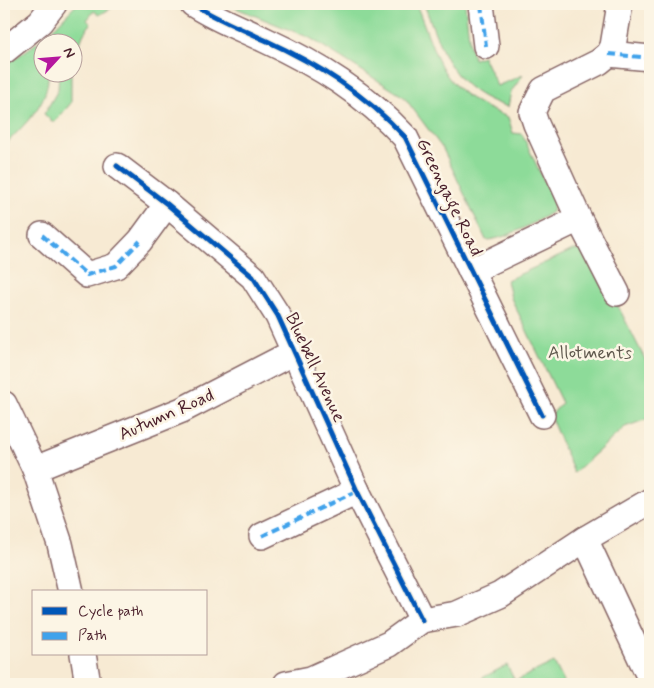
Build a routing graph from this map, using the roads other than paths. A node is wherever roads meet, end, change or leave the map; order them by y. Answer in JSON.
{"nodes":[{"id":1,"x":54,"y":4,"type":"edge"},
{"id":2,"x":193,"y":4,"type":"edge"},
{"id":3,"x":481,"y":4,"type":"edge"},
{"id":4,"x":620,"y":4,"type":"edge"},
{"id":5,"x":486,"y":46,"type":"dead end"},
{"id":6,"x":4,"y":51,"type":"edge"},
{"id":7,"x":609,"y":54,"type":"junction"},
{"id":8,"x":650,"y":58,"type":"edge"},
{"id":9,"x":117,"y":166,"type":"dead end"},
{"id":10,"x":167,"y":204,"type":"junction"},
{"id":11,"x":580,"y":219,"type":"junction"},
{"id":12,"x":42,"y":235,"type":"dead end"},
{"id":13,"x":471,"y":271,"type":"junction"},
{"id":14,"x":618,"y":294,"type":"dead end"},
{"id":15,"x":294,"y":352,"type":"junction"},
{"id":16,"x":4,"y":404,"type":"edge"},
{"id":17,"x":542,"y":415,"type":"dead end"},
{"id":18,"x":36,"y":469,"type":"junction"},
{"id":19,"x":357,"y":491,"type":"junction"},
{"id":20,"x":650,"y":501,"type":"edge"},
{"id":21,"x":262,"y":536,"type":"dead end"},
{"id":22,"x":585,"y":539,"type":"junction"},
{"id":23,"x":71,"y":590,"type":"edge"},
{"id":24,"x":422,"y":620,"type":"junction"},
{"id":25,"x":84,"y":656,"type":"edge"},
{"id":26,"x":650,"y":678,"type":"edge"},
{"id":27,"x":311,"y":681,"type":"edge"},
{"id":28,"x":88,"y":684,"type":"edge"},
{"id":29,"x":286,"y":684,"type":"edge"}],
"edges":[{"from":1,"to":6,"type":"street"},
{"from":2,"to":13,"type":"street","name":"Greengage Road"},
{"from":3,"to":5,"type":"street"},
{"from":4,"to":7,"type":"street"},
{"from":7,"to":8,"type":"street"},
{"from":7,"to":11,"type":"street"},
{"from":9,"to":10,"type":"street","name":"Bluebell Avenue"},
{"from":10,"to":12,"type":"street"},
{"from":10,"to":15,"type":"street","name":"Bluebell Avenue"},
{"from":11,"to":13,"type":"street"},
{"from":11,"to":14,"type":"street"},
{"from":13,"to":17,"type":"street","name":"Greengage Road"},
{"from":15,"to":18,"type":"street","name":"Autumn Road"},
{"from":15,"to":19,"type":"street","name":"Bluebell Avenue"},
{"from":16,"to":18,"type":"street"},
{"from":18,"to":23,"type":"street"},
{"from":19,"to":21,"type":"street"},
{"from":19,"to":24,"type":"street","name":"Bluebell Avenue"},
{"from":20,"to":22,"type":"street"},
{"from":22,"to":24,"type":"street"},
{"from":22,"to":26,"type":"street"},
{"from":24,"to":27,"type":"street"},
{"from":25,"to":28,"type":"street"},
{"from":27,"to":29,"type":"street"}]}
